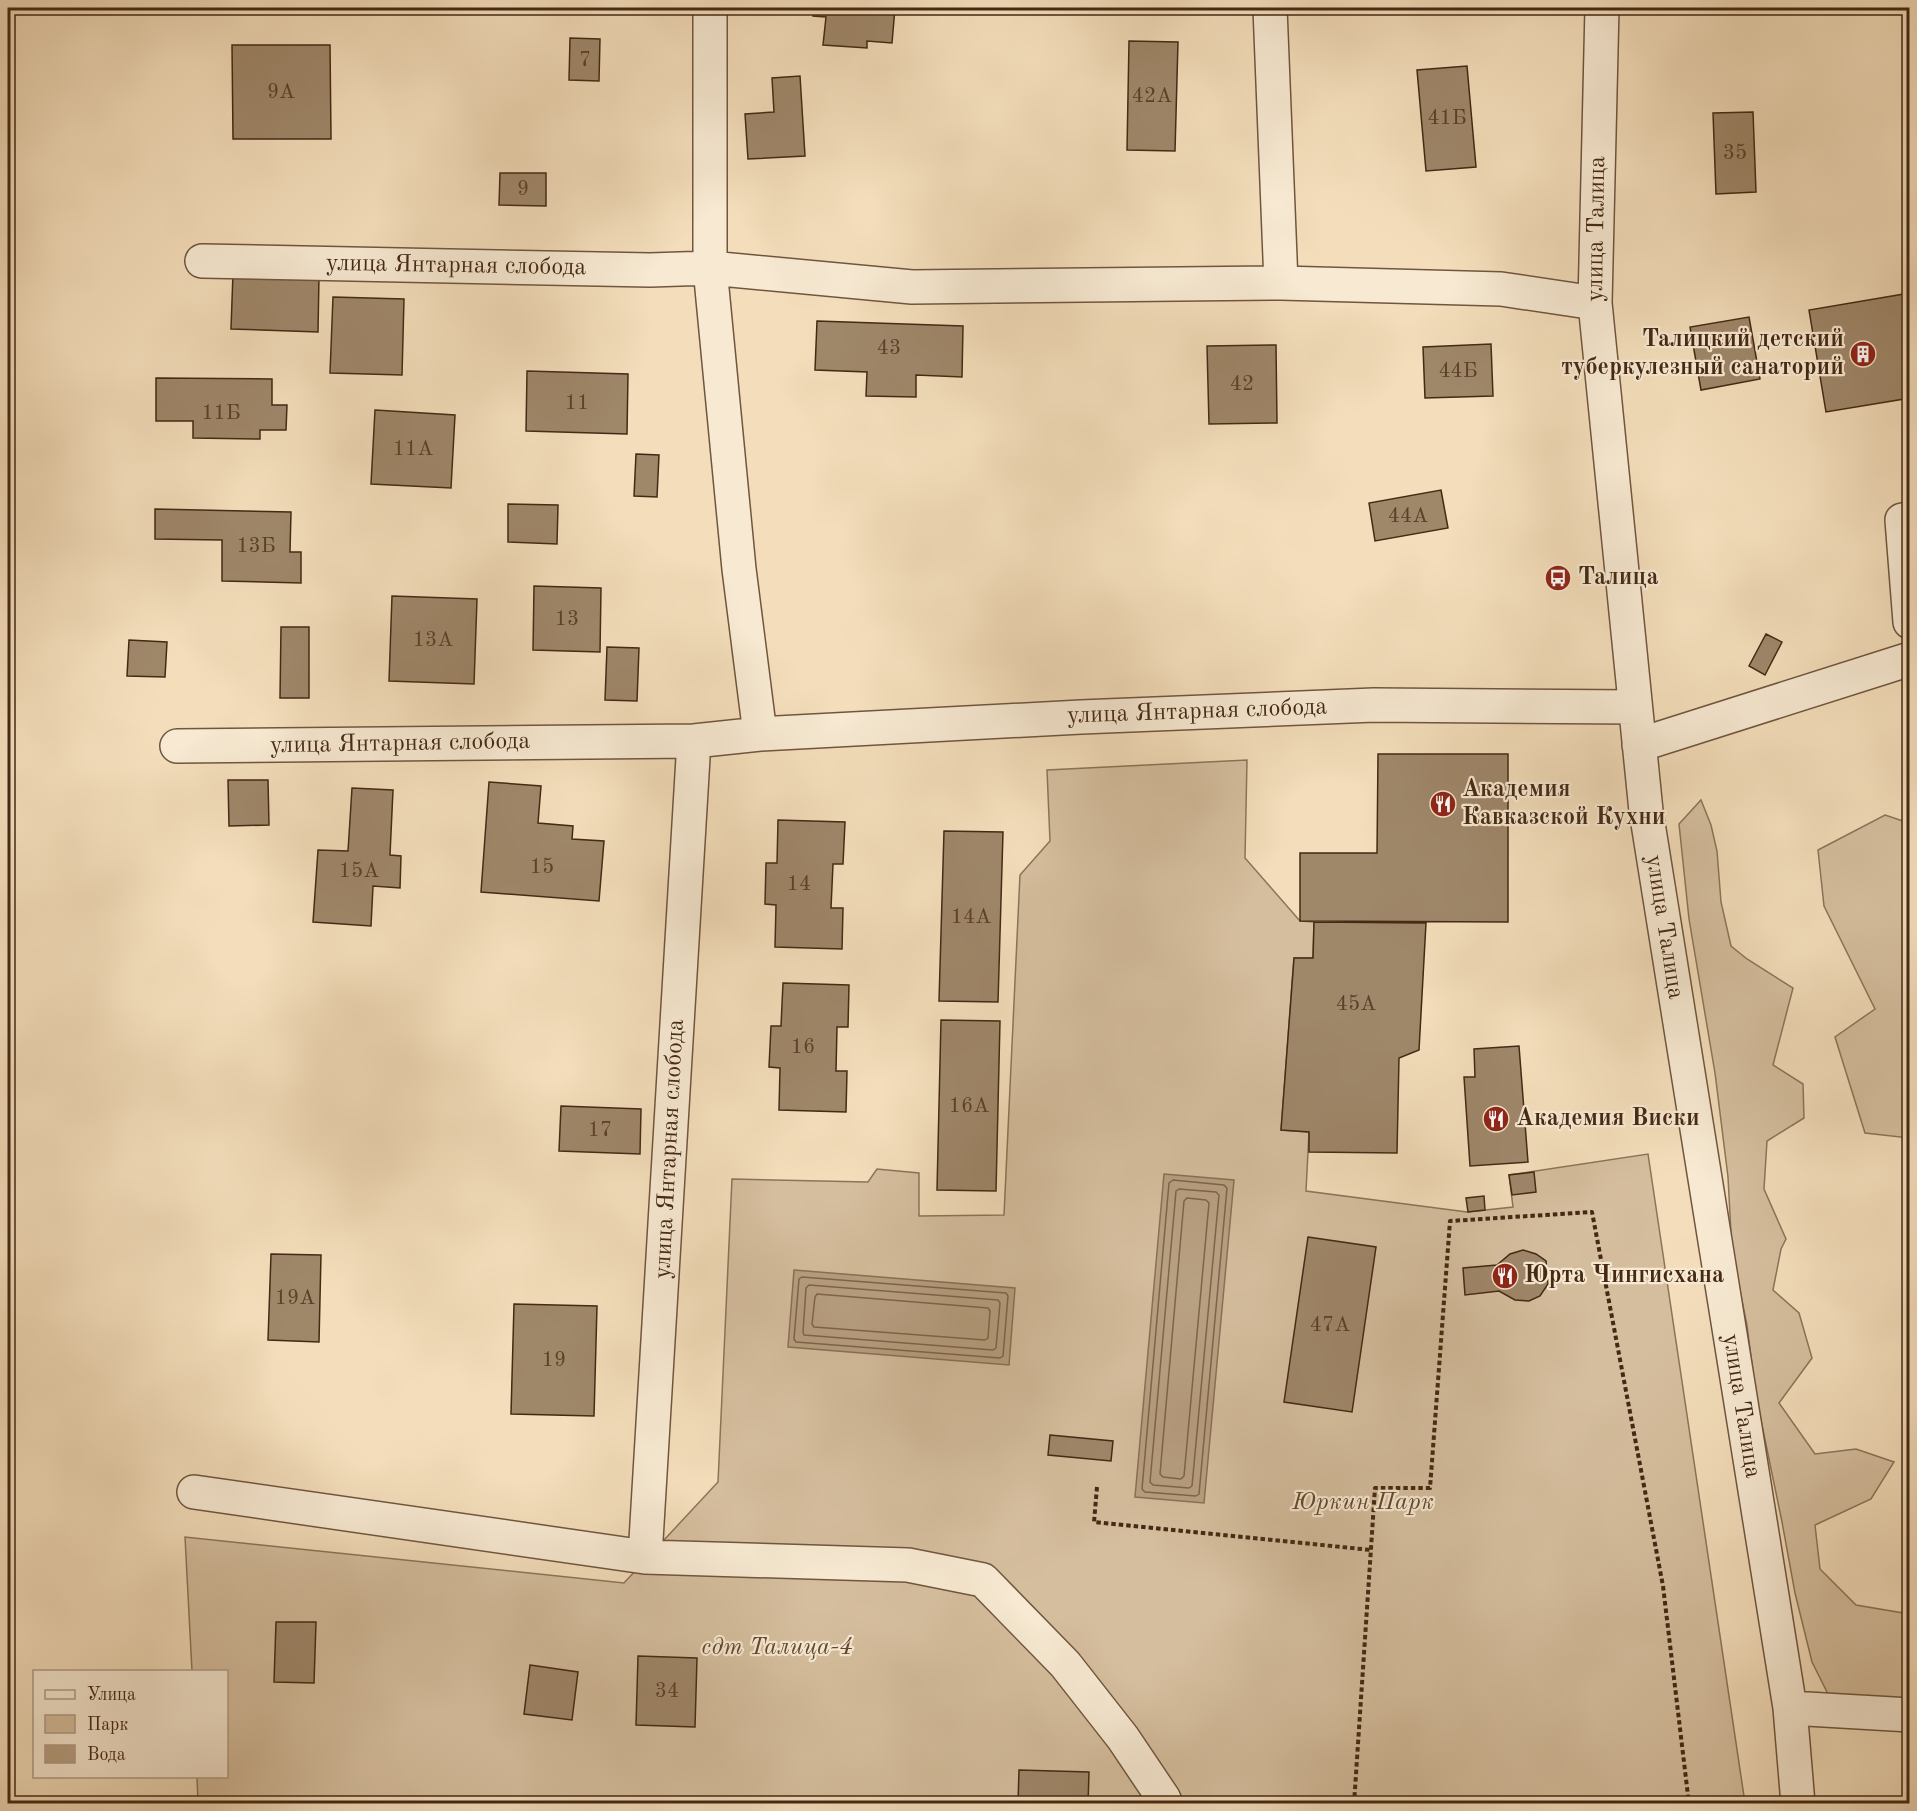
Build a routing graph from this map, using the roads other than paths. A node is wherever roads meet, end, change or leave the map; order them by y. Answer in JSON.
{"nodes":[{"id":1,"x":710,"y":8,"type":"edge"},
{"id":2,"x":1270,"y":8,"type":"edge"},
{"id":3,"x":1602,"y":8,"type":"edge"},
{"id":4,"x":202,"y":261,"type":"dead end"},
{"id":5,"x":710,"y":267,"type":"junction"},
{"id":6,"x":1281,"y":284,"type":"junction"},
{"id":7,"x":1594,"y":303,"type":"junction"},
{"id":8,"x":1910,"y":519,"type":"edge"},
{"id":9,"x":1910,"y":622,"type":"edge"},
{"id":10,"x":1910,"y":659,"type":"edge"},
{"id":11,"x":1635,"y":707,"type":"junction"},
{"id":12,"x":760,"y":734,"type":"junction"},
{"id":13,"x":694,"y":741,"type":"junction"},
{"id":14,"x":1639,"y":745,"type":"junction"},
{"id":15,"x":177,"y":746,"type":"dead end"},
{"id":16,"x":194,"y":1492,"type":"dead end"},
{"id":17,"x":645,"y":1557,"type":"junction"},
{"id":18,"x":1790,"y":1708,"type":"junction"},
{"id":19,"x":1910,"y":1715,"type":"edge"},
{"id":20,"x":1164,"y":1803,"type":"edge"},
{"id":21,"x":1798,"y":1803,"type":"edge"}],
"edges":[{"from":1,"to":5,"type":"street"},
{"from":2,"to":6,"type":"street"},
{"from":3,"to":7,"type":"street","name":"улица Талица"},
{"from":4,"to":5,"type":"street","name":"улица Янтарная слобода"},
{"from":5,"to":6,"type":"street","name":"улица Янтарная слобода"},
{"from":5,"to":12,"type":"street"},
{"from":6,"to":7,"type":"street","name":"улица Янтарная слобода"},
{"from":7,"to":11,"type":"street","name":"улица Талица"},
{"from":8,"to":9,"type":"street"},
{"from":10,"to":14,"type":"street"},
{"from":11,"to":12,"type":"street","name":"улица Янтарная слобода"},
{"from":11,"to":14,"type":"street","name":"улица Талица"},
{"from":12,"to":13,"type":"street","name":"улица Янтарная слобода"},
{"from":13,"to":15,"type":"street","name":"улица Янтарная слобода"},
{"from":13,"to":17,"type":"street","name":"улица Янтарная слобода"},
{"from":14,"to":18,"type":"street","name":"улица Талица"},
{"from":16,"to":17,"type":"street"},
{"from":17,"to":20,"type":"street"},
{"from":18,"to":19,"type":"street"},
{"from":18,"to":21,"type":"street","name":"улица Талица"}]}
